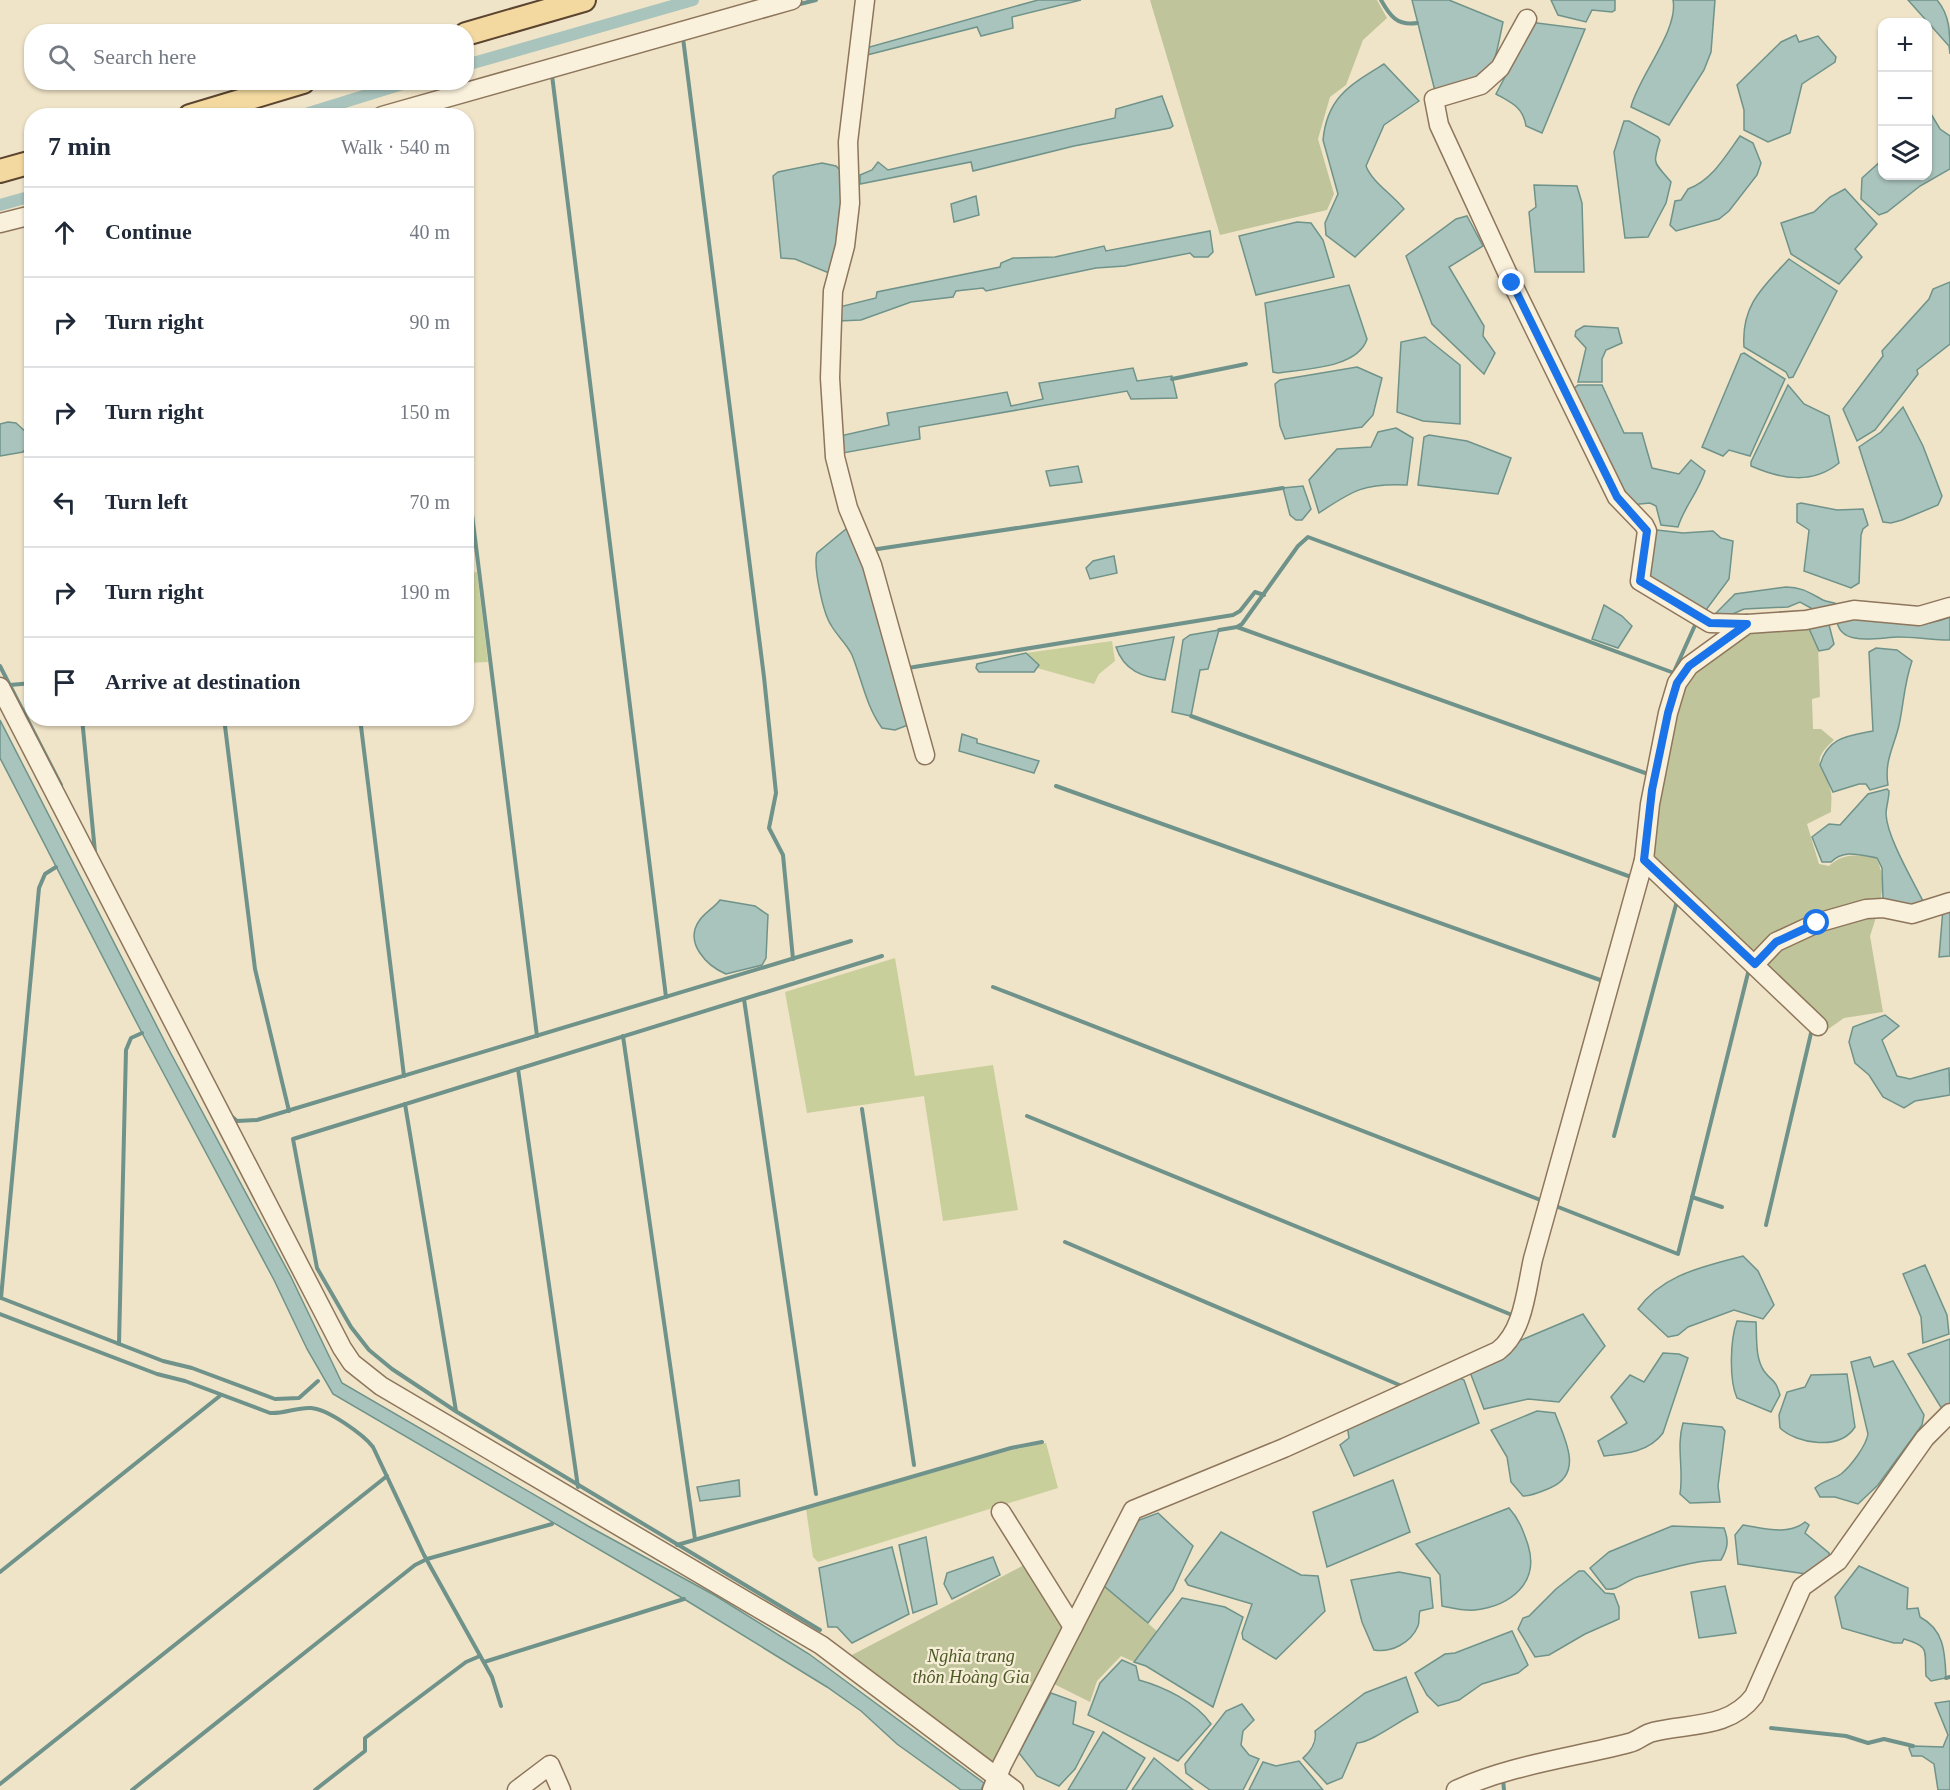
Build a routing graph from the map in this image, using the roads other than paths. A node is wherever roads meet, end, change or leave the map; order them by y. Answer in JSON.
{"nodes":[{"id":1,"x":584,"y":0,"type":"edge"},
{"id":2,"x":792,"y":0,"type":"edge"},
{"id":3,"x":865,"y":0,"type":"edge"},
{"id":4,"x":1527,"y":19,"type":"dead end"},
{"id":5,"x":474,"y":32,"type":"edge"},
{"id":6,"x":276,"y":90,"type":"edge"},
{"id":7,"x":474,"y":90,"type":"edge"},
{"id":8,"x":474,"y":90,"type":"edge"},
{"id":9,"x":217,"y":108,"type":"edge"},
{"id":10,"x":410,"y":108,"type":"edge"},
{"id":11,"x":24,"y":164,"type":"edge"},
{"id":12,"x":0,"y":171,"type":"edge"},
{"id":13,"x":24,"y":216,"type":"edge"},
{"id":14,"x":0,"y":223,"type":"edge"},
{"id":15,"x":1950,"y":608,"type":"edge"},
{"id":16,"x":1747,"y":624,"type":"junction"},
{"id":17,"x":0,"y":687,"type":"edge"},
{"id":18,"x":925,"y":755,"type":"dead end"},
{"id":19,"x":1644,"y":860,"type":"junction"},
{"id":20,"x":1950,"y":902,"type":"edge"},
{"id":21,"x":1755,"y":964,"type":"junction"},
{"id":22,"x":1818,"y":1026,"type":"dead end"},
{"id":23,"x":1950,"y":1413,"type":"edge"},
{"id":24,"x":1001,"y":1512,"type":"dead end"},
{"id":25,"x":1073,"y":1627,"type":"junction"},
{"id":26,"x":995,"y":1784,"type":"edge"},
{"id":27,"x":517,"y":1790,"type":"edge"},
{"id":28,"x":561,"y":1790,"type":"edge"},
{"id":29,"x":1014,"y":1790,"type":"edge"},
{"id":30,"x":1456,"y":1790,"type":"edge"}],
"edges":[{"from":1,"to":5,"type":"main road"},
{"from":2,"to":8,"type":"street"},
{"from":3,"to":18,"type":"street"},
{"from":4,"to":16,"type":"street"},
{"from":6,"to":9,"type":"main road"},
{"from":7,"to":10,"type":"street"},
{"from":11,"to":12,"type":"main road"},
{"from":13,"to":14,"type":"street"},
{"from":15,"to":16,"type":"street"},
{"from":16,"to":19,"type":"street"},
{"from":17,"to":26,"type":"street"},
{"from":19,"to":21,"type":"street"},
{"from":19,"to":25,"type":"street"},
{"from":20,"to":21,"type":"street"},
{"from":21,"to":22,"type":"street"},
{"from":23,"to":30,"type":"street"},
{"from":24,"to":25,"type":"street"},
{"from":25,"to":26,"type":"street"},
{"from":26,"to":29,"type":"street"},
{"from":27,"to":28,"type":"street"}]}
